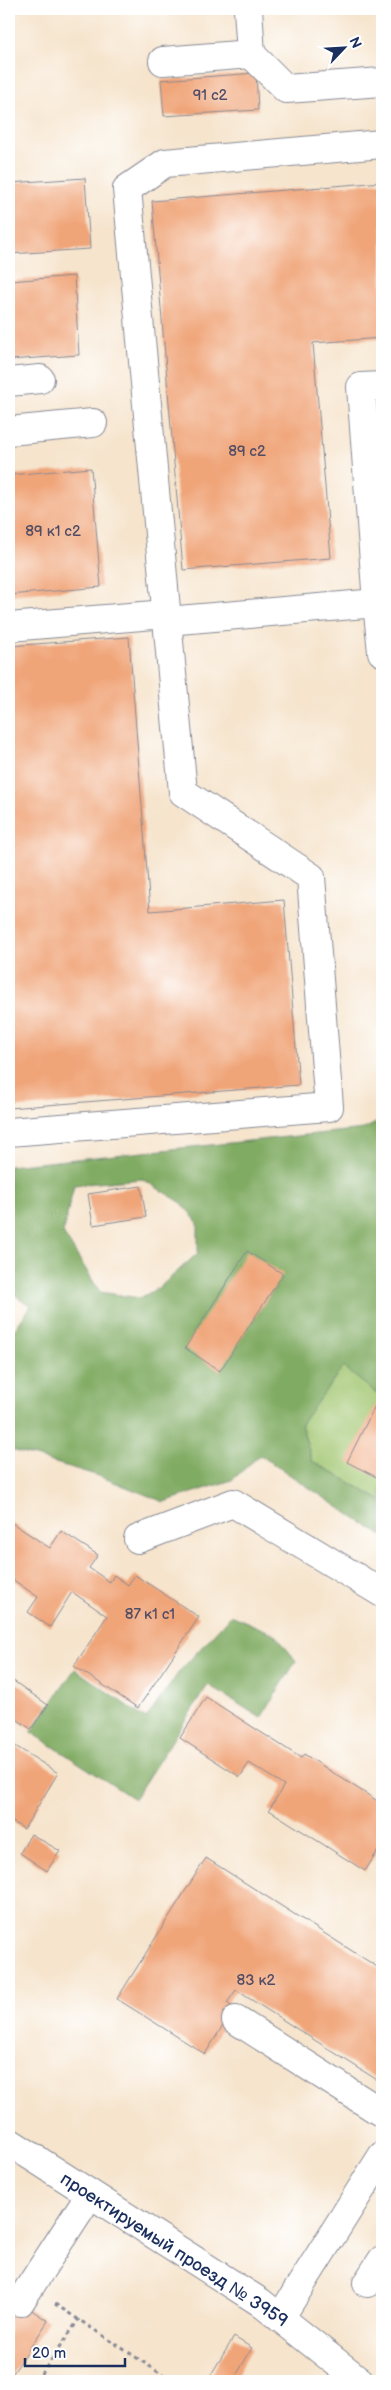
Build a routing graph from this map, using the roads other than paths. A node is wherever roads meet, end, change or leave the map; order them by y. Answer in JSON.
{"nodes":[{"id":1,"x":248,"y":9,"type":"edge"},
{"id":2,"x":251,"y":54,"type":"junction"},
{"id":3,"x":163,"y":61,"type":"dead end"},
{"id":4,"x":382,"y":82,"type":"edge"},
{"id":5,"x":382,"y":144,"type":"edge"},
{"id":6,"x":40,"y":379,"type":"dead end"},
{"id":7,"x":9,"y":382,"type":"edge"},
{"id":8,"x":382,"y":386,"type":"edge"},
{"id":9,"x":93,"y":423,"type":"dead end"},
{"id":10,"x":9,"y":431,"type":"edge"},
{"id":11,"x":377,"y":603,"type":"junction"},
{"id":12,"x":167,"y":618,"type":"junction"},
{"id":13,"x":9,"y":626,"type":"edge"},
{"id":14,"x":382,"y":652,"type":"edge"},
{"id":15,"x":9,"y":1132,"type":"edge"},
{"id":16,"x":138,"y":1539,"type":"dead end"},
{"id":17,"x":382,"y":1593,"type":"edge"},
{"id":18,"x":236,"y":2020,"type":"dead end"},
{"id":19,"x":382,"y":2113,"type":"edge"},
{"id":20,"x":9,"y":2142,"type":"edge"},
{"id":21,"x":382,"y":2156,"type":"edge"},
{"id":22,"x":90,"y":2194,"type":"junction"},
{"id":23,"x":382,"y":2260,"type":"edge"},
{"id":24,"x":367,"y":2283,"type":"dead end"},
{"id":25,"x":25,"y":2294,"type":"road end"},
{"id":26,"x":280,"y":2318,"type":"junction"},
{"id":27,"x":360,"y":2381,"type":"edge"}],
"edges":[{"from":1,"to":2,"type":"street"},
{"from":2,"to":3,"type":"street"},
{"from":2,"to":4,"type":"street"},
{"from":5,"to":12,"type":"street"},
{"from":6,"to":7,"type":"street"},
{"from":8,"to":11,"type":"street"},
{"from":9,"to":10,"type":"street"},
{"from":11,"to":12,"type":"street"},
{"from":11,"to":14,"type":"street"},
{"from":12,"to":13,"type":"street"},
{"from":12,"to":15,"type":"street"},
{"from":16,"to":17,"type":"street"},
{"from":18,"to":19,"type":"street"},
{"from":20,"to":22,"type":"street","name":"проектируемый проезд № 3959"},
{"from":21,"to":26,"type":"street"},
{"from":22,"to":25,"type":"street"},
{"from":22,"to":26,"type":"street","name":"проектируемый проезд № 3959"},
{"from":23,"to":24,"type":"street"},
{"from":26,"to":27,"type":"street","name":"проектируемый проезд № 3959"}]}
